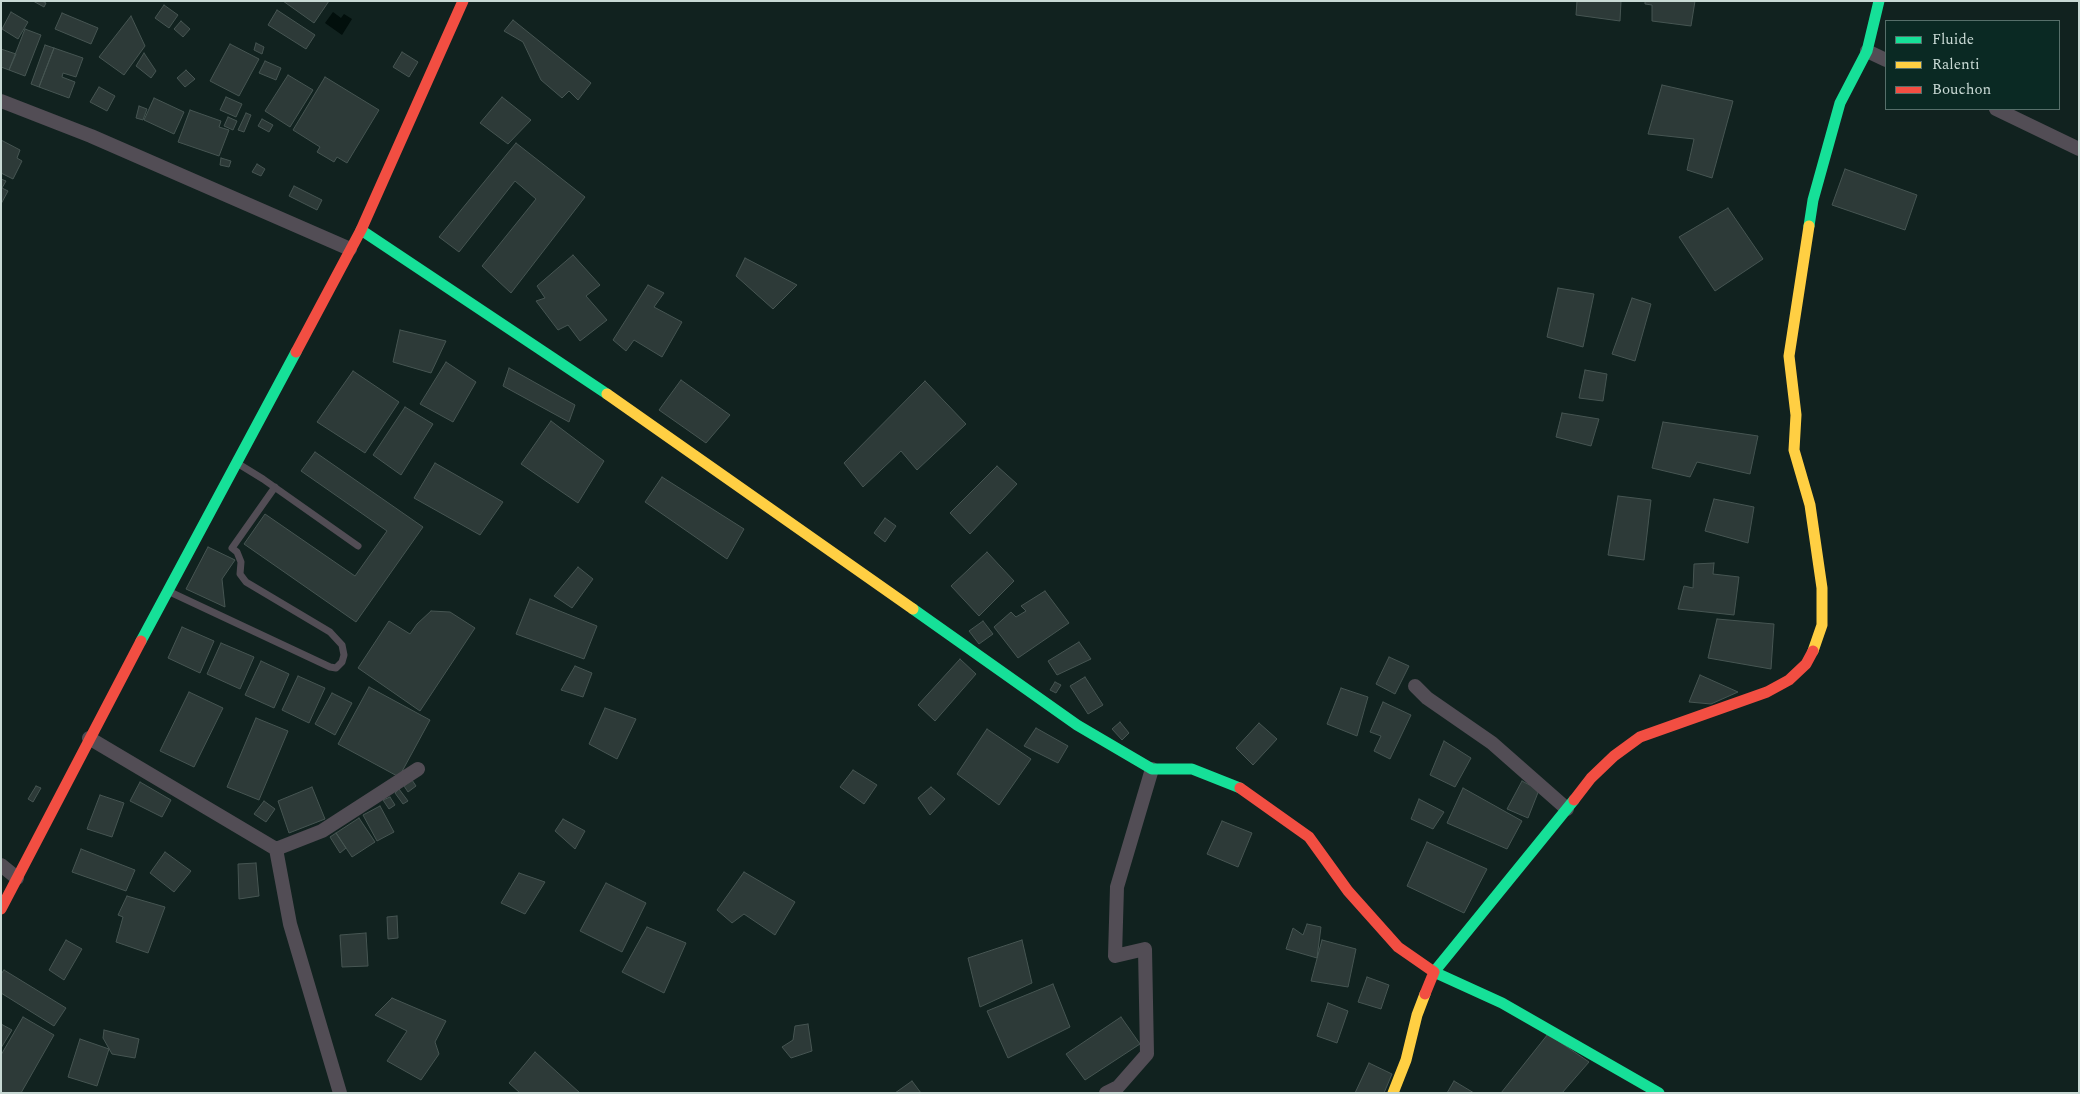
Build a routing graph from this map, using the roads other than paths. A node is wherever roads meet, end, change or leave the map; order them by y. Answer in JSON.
{"nodes":[{"id":1,"x":463,"y":1,"type":"edge"},
{"id":2,"x":1879,"y":1,"type":"edge"},
{"id":3,"x":1866,"y":51,"type":"junction"},
{"id":4,"x":1885,"y":60,"type":"edge"},
{"id":5,"x":1,"y":101,"type":"edge"},
{"id":6,"x":1998,"y":110,"type":"edge"},
{"id":7,"x":2079,"y":149,"type":"edge"},
{"id":8,"x":361,"y":230,"type":"junction"},
{"id":9,"x":350,"y":249,"type":"junction"},
{"id":10,"x":237,"y":462,"type":"junction"},
{"id":11,"x":275,"y":487,"type":"junction"},
{"id":12,"x":358,"y":546,"type":"dead end"},
{"id":13,"x":167,"y":591,"type":"junction"},
{"id":14,"x":1415,"y":686,"type":"dead end"},
{"id":15,"x":89,"y":738,"type":"junction"},
{"id":16,"x":418,"y":769,"type":"dead end"},
{"id":17,"x":1152,"y":769,"type":"junction"},
{"id":18,"x":1568,"y":809,"type":"junction"},
{"id":19,"x":276,"y":849,"type":"junction"},
{"id":20,"x":1,"y":865,"type":"edge"},
{"id":21,"x":17,"y":878,"type":"junction"},
{"id":22,"x":1,"y":909,"type":"edge"},
{"id":23,"x":1434,"y":972,"type":"junction"},
{"id":24,"x":340,"y":1093,"type":"edge"},
{"id":25,"x":1106,"y":1093,"type":"edge"},
{"id":26,"x":1393,"y":1093,"type":"edge"},
{"id":27,"x":1659,"y":1093,"type":"edge"}],
"edges":[{"from":1,"to":8,"type":"street"},
{"from":2,"to":3,"type":"street"},
{"from":3,"to":4,"type":"street"},
{"from":3,"to":18,"type":"street"},
{"from":5,"to":9,"type":"street"},
{"from":6,"to":7,"type":"street"},
{"from":8,"to":9,"type":"street"},
{"from":8,"to":17,"type":"street"},
{"from":9,"to":10,"type":"street"},
{"from":10,"to":11,"type":"lane"},
{"from":10,"to":13,"type":"street"},
{"from":11,"to":12,"type":"lane"},
{"from":11,"to":13,"type":"lane"},
{"from":13,"to":15,"type":"street"},
{"from":14,"to":18,"type":"street"},
{"from":15,"to":19,"type":"street"},
{"from":15,"to":21,"type":"street"},
{"from":16,"to":19,"type":"street"},
{"from":17,"to":23,"type":"street"},
{"from":17,"to":25,"type":"street"},
{"from":18,"to":23,"type":"street"},
{"from":19,"to":24,"type":"street"},
{"from":20,"to":21,"type":"street"},
{"from":21,"to":22,"type":"street"},
{"from":23,"to":26,"type":"street"},
{"from":23,"to":27,"type":"street"}]}
